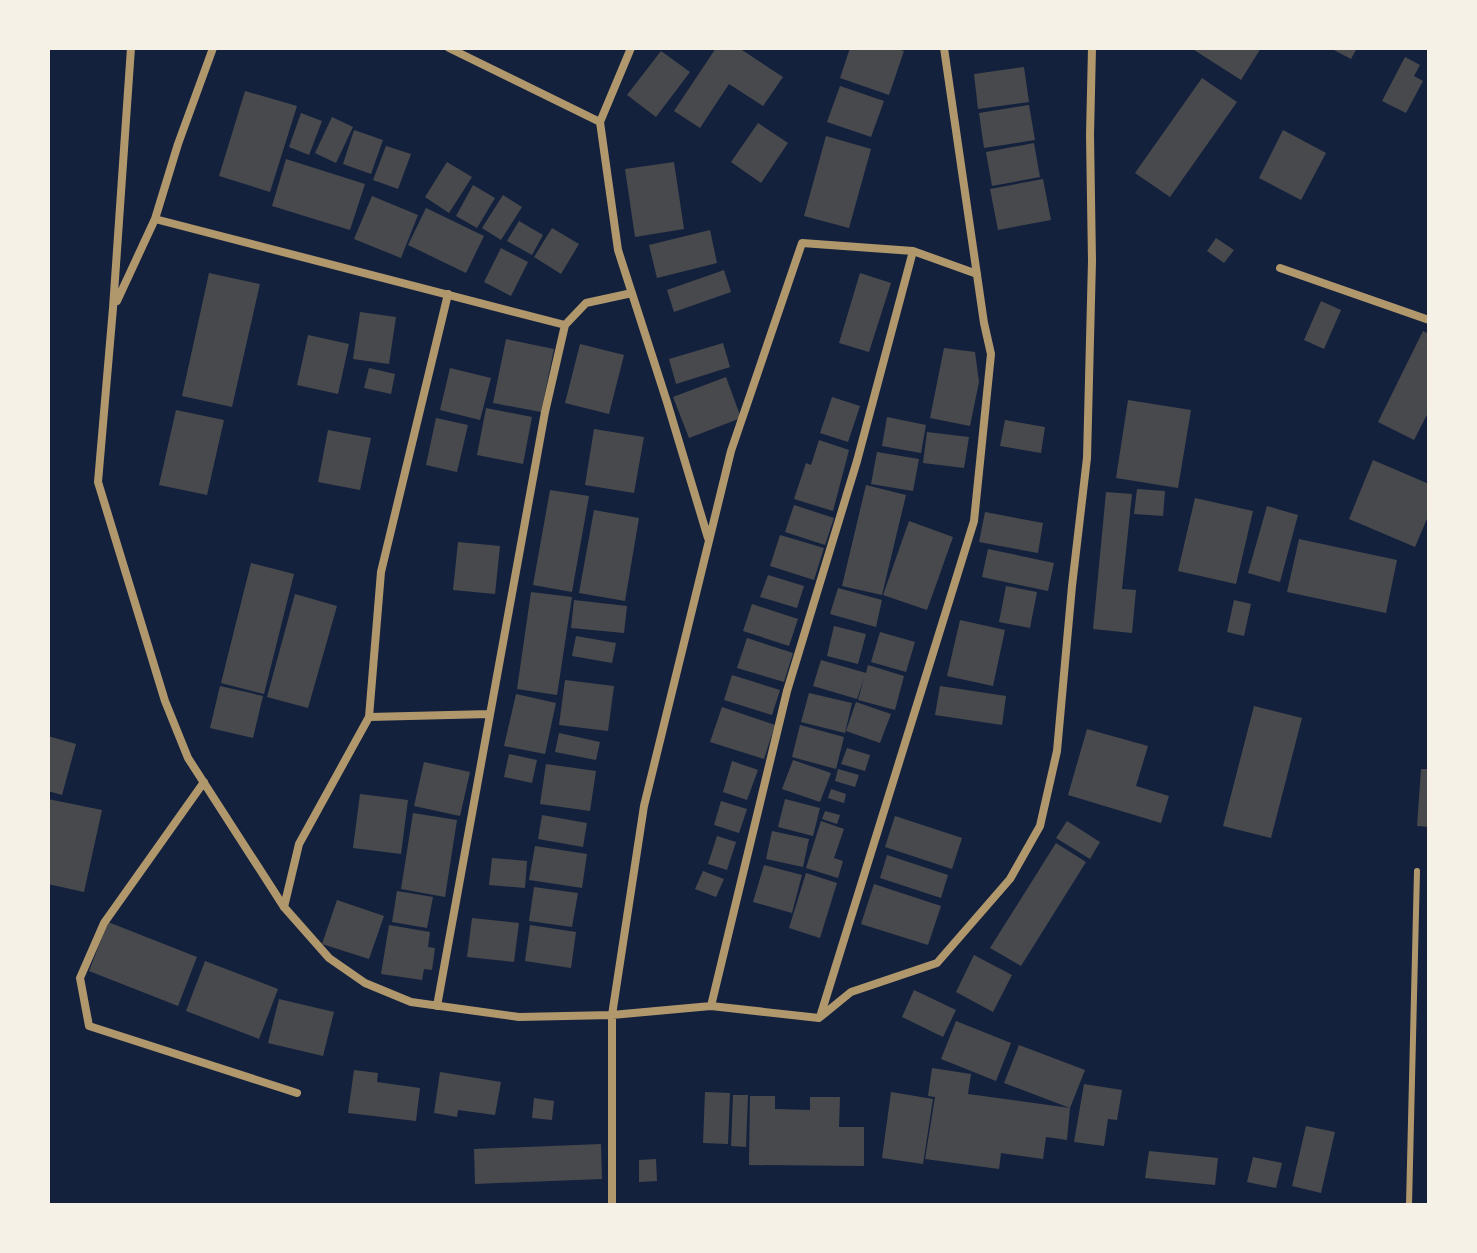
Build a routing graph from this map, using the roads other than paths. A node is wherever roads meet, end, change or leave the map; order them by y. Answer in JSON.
{"nodes":[{"id":1,"x":131,"y":48,"type":"edge"},
{"id":2,"x":213,"y":48,"type":"edge"},
{"id":3,"x":449,"y":48,"type":"edge"},
{"id":4,"x":631,"y":48,"type":"edge"},
{"id":5,"x":944,"y":48,"type":"edge"},
{"id":6,"x":1092,"y":48,"type":"edge"},
{"id":7,"x":600,"y":122,"type":"junction"},
{"id":8,"x":155,"y":219,"type":"junction"},
{"id":9,"x":913,"y":251,"type":"junction"},
{"id":10,"x":1280,"y":268,"type":"dead end"},
{"id":11,"x":977,"y":274,"type":"junction"},
{"id":12,"x":632,"y":293,"type":"junction"},
{"id":13,"x":448,"y":294,"type":"junction"},
{"id":14,"x":113,"y":308,"type":"junction"},
{"id":15,"x":1429,"y":320,"type":"edge"},
{"id":16,"x":565,"y":325,"type":"junction"},
{"id":17,"x":709,"y":541,"type":"junction"},
{"id":18,"x":490,"y":714,"type":"junction"},
{"id":19,"x":369,"y":717,"type":"junction"},
{"id":20,"x":204,"y":782,"type":"junction"},
{"id":21,"x":1417,"y":871,"type":"dead end"},
{"id":22,"x":284,"y":907,"type":"junction"},
{"id":23,"x":437,"y":1006,"type":"junction"},
{"id":24,"x":711,"y":1006,"type":"junction"},
{"id":25,"x":612,"y":1015,"type":"junction"},
{"id":26,"x":819,"y":1018,"type":"junction"},
{"id":27,"x":297,"y":1093,"type":"dead end"},
{"id":28,"x":612,"y":1205,"type":"edge"},
{"id":29,"x":1409,"y":1205,"type":"edge"}],
"edges":[{"from":1,"to":14,"type":"street"},
{"from":2,"to":8,"type":"street"},
{"from":3,"to":7,"type":"street"},
{"from":4,"to":7,"type":"street"},
{"from":5,"to":11,"type":"street"},
{"from":6,"to":26,"type":"street"},
{"from":7,"to":12,"type":"street"},
{"from":8,"to":13,"type":"street"},
{"from":8,"to":14,"type":"street"},
{"from":9,"to":11,"type":"street"},
{"from":9,"to":17,"type":"street"},
{"from":9,"to":24,"type":"street"},
{"from":10,"to":15,"type":"street"},
{"from":11,"to":26,"type":"street"},
{"from":12,"to":16,"type":"street"},
{"from":12,"to":17,"type":"street"},
{"from":13,"to":16,"type":"street"},
{"from":13,"to":19,"type":"street"},
{"from":14,"to":20,"type":"street"},
{"from":16,"to":18,"type":"street"},
{"from":17,"to":25,"type":"street"},
{"from":18,"to":19,"type":"street"},
{"from":18,"to":23,"type":"street"},
{"from":19,"to":22,"type":"street"},
{"from":20,"to":22,"type":"street"},
{"from":20,"to":27,"type":"street"},
{"from":21,"to":29,"type":"lane"},
{"from":22,"to":23,"type":"street"},
{"from":23,"to":25,"type":"street"},
{"from":24,"to":25,"type":"street"},
{"from":24,"to":26,"type":"street"},
{"from":25,"to":28,"type":"street"}]}
